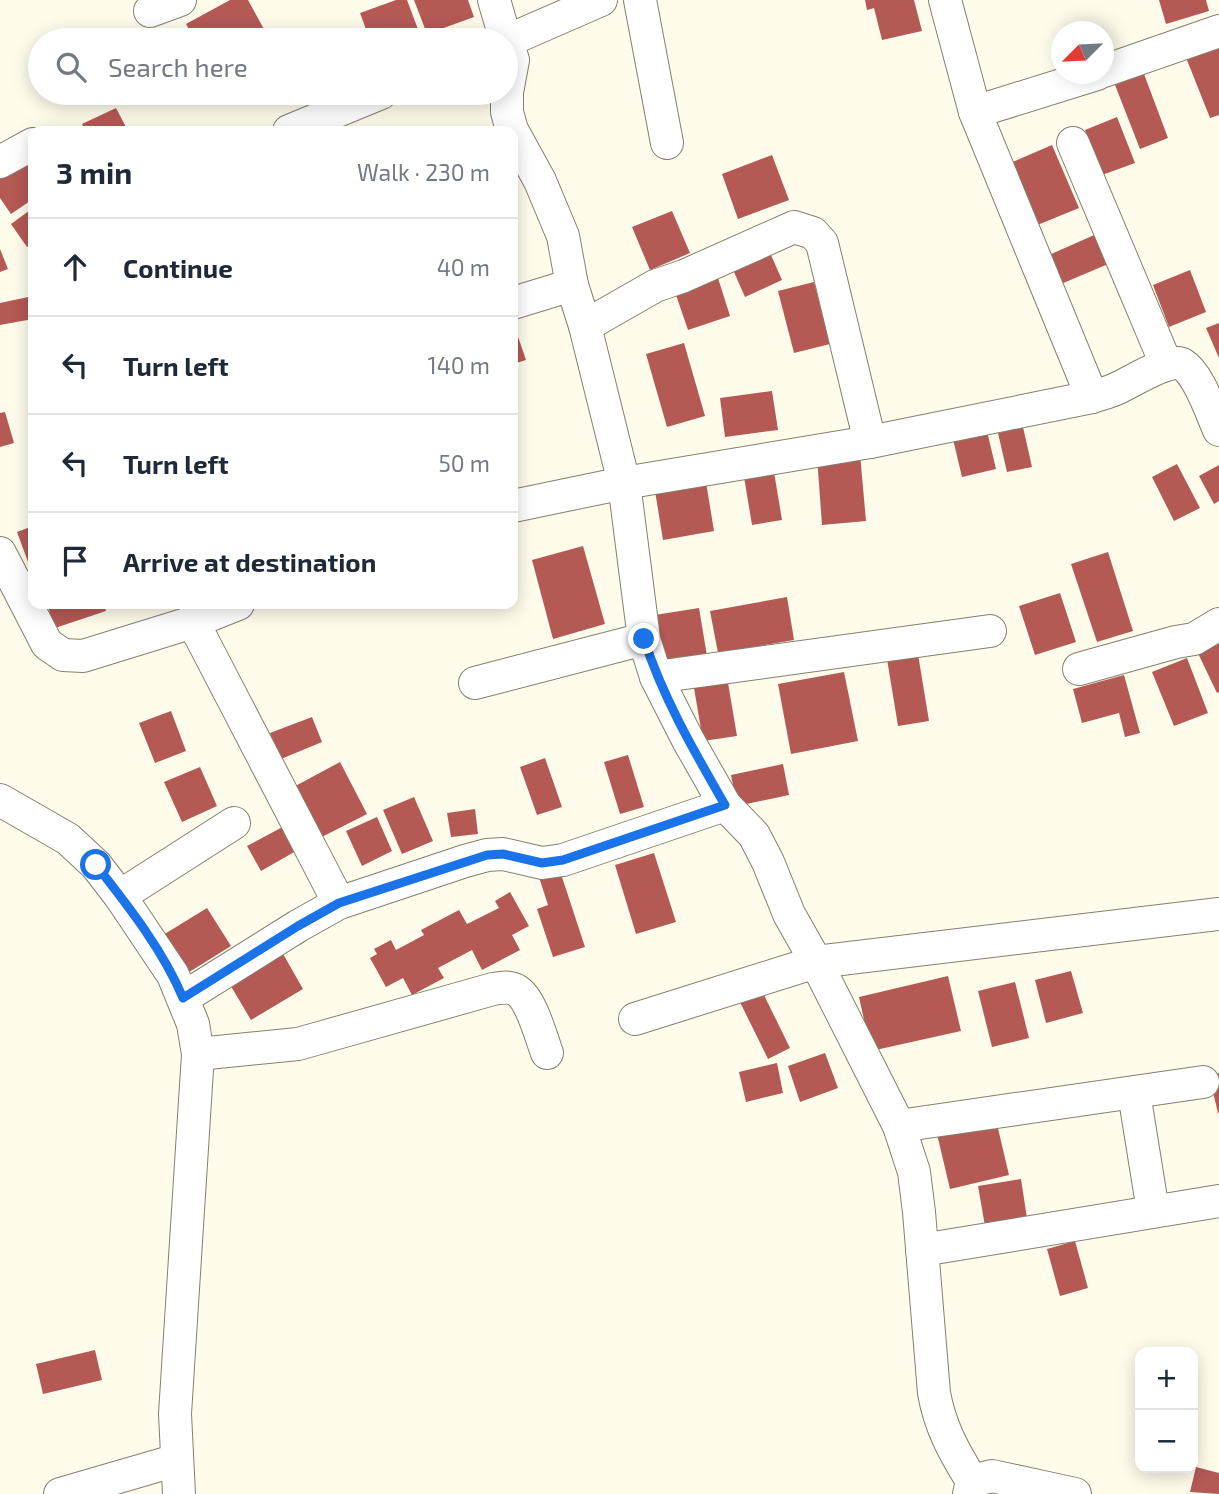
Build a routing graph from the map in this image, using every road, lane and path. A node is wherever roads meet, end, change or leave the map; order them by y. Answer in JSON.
{"nodes":[{"id":1,"x":180,"y":0,"type":"edge"},
{"id":2,"x":494,"y":0,"type":"edge"},
{"id":3,"x":601,"y":0,"type":"edge"},
{"id":4,"x":640,"y":0,"type":"edge"},
{"id":5,"x":945,"y":0,"type":"edge"},
{"id":6,"x":150,"y":11,"type":"dead end"},
{"id":7,"x":502,"y":28,"type":"edge"},
{"id":8,"x":1219,"y":32,"type":"edge"},
{"id":9,"x":518,"y":36,"type":"edge"},
{"id":10,"x":1114,"y":68,"type":"edge"},
{"id":11,"x":1065,"y":84,"type":"edge"},
{"id":12,"x":352,"y":105,"type":"edge"},
{"id":13,"x":507,"y":105,"type":"edge"},
{"id":14,"x":975,"y":112,"type":"junction"},
{"id":15,"x":301,"y":126,"type":"edge"},
{"id":16,"x":511,"y":126,"type":"edge"},
{"id":17,"x":518,"y":141,"type":"edge"},
{"id":18,"x":667,"y":143,"type":"dead end"},
{"id":19,"x":1073,"y":143,"type":"dead end"},
{"id":20,"x":28,"y":147,"type":"edge"},
{"id":21,"x":0,"y":162,"type":"edge"},
{"id":22,"x":572,"y":285,"type":"junction"},
{"id":23,"x":518,"y":301,"type":"edge"},
{"id":24,"x":585,"y":327,"type":"junction"},
{"id":25,"x":1166,"y":364,"type":"junction"},
{"id":26,"x":1092,"y":397,"type":"junction"},
{"id":27,"x":1219,"y":430,"type":"edge"},
{"id":28,"x":870,"y":442,"type":"junction"},
{"id":29,"x":624,"y":483,"type":"junction"},
{"id":30,"x":518,"y":505,"type":"edge"},
{"id":31,"x":0,"y":553,"type":"edge"},
{"id":32,"x":28,"y":607,"type":"edge"},
{"id":33,"x":29,"y":609,"type":"edge"},
{"id":34,"x":223,"y":609,"type":"edge"},
{"id":35,"x":193,"y":622,"type":"junction"},
{"id":36,"x":1219,"y":624,"type":"edge"},
{"id":37,"x":990,"y":631,"type":"dead end"},
{"id":38,"x":644,"y":639,"type":"junction"},
{"id":39,"x":1079,"y":669,"type":"dead end"},
{"id":40,"x":656,"y":677,"type":"junction"},
{"id":41,"x":475,"y":682,"type":"dead end"},
{"id":42,"x":0,"y":800,"type":"edge"},
{"id":43,"x":725,"y":805,"type":"junction"},
{"id":44,"x":234,"y":823,"type":"dead end"},
{"id":45,"x":120,"y":896,"type":"junction"},
{"id":46,"x":339,"y":903,"type":"junction"},
{"id":47,"x":1219,"y":914,"type":"edge"},
{"id":48,"x":816,"y":962,"type":"junction"},
{"id":49,"x":183,"y":998,"type":"junction"},
{"id":50,"x":635,"y":1019,"type":"dead end"},
{"id":51,"x":547,"y":1053,"type":"dead end"},
{"id":52,"x":198,"y":1054,"type":"junction"},
{"id":53,"x":1203,"y":1082,"type":"dead end"},
{"id":54,"x":1134,"y":1093,"type":"junction"},
{"id":55,"x":899,"y":1126,"type":"junction"},
{"id":56,"x":1219,"y":1201,"type":"edge"},
{"id":57,"x":1153,"y":1210,"type":"junction"},
{"id":58,"x":922,"y":1250,"type":"junction"},
{"id":59,"x":177,"y":1460,"type":"junction"},
{"id":60,"x":971,"y":1487,"type":"edge"},
{"id":61,"x":60,"y":1494,"type":"edge"},
{"id":62,"x":179,"y":1494,"type":"edge"},
{"id":63,"x":1074,"y":1494,"type":"edge"}],
"edges":[{"from":1,"to":6,"type":"street"},
{"from":2,"to":7,"type":"street"},
{"from":3,"to":9,"type":"street"},
{"from":4,"to":18,"type":"street"},
{"from":5,"to":14,"type":"street"},
{"from":8,"to":10,"type":"street"},
{"from":11,"to":14,"type":"street"},
{"from":12,"to":15,"type":"street"},
{"from":13,"to":16,"type":"street"},
{"from":14,"to":26,"type":"street"},
{"from":17,"to":22,"type":"street"},
{"from":19,"to":25,"type":"street"},
{"from":20,"to":21,"type":"street"},
{"from":22,"to":23,"type":"street"},
{"from":22,"to":24,"type":"street"},
{"from":24,"to":28,"type":"street"},
{"from":24,"to":29,"type":"street"},
{"from":25,"to":26,"type":"street"},
{"from":25,"to":27,"type":"street"},
{"from":26,"to":28,"type":"street"},
{"from":28,"to":29,"type":"street"},
{"from":29,"to":30,"type":"street"},
{"from":29,"to":38,"type":"street"},
{"from":31,"to":32,"type":"street"},
{"from":33,"to":35,"type":"street"},
{"from":34,"to":35,"type":"street"},
{"from":35,"to":46,"type":"street"},
{"from":36,"to":39,"type":"street"},
{"from":37,"to":40,"type":"street"},
{"from":38,"to":40,"type":"street"},
{"from":38,"to":41,"type":"street"},
{"from":40,"to":43,"type":"street"},
{"from":42,"to":45,"type":"street"},
{"from":43,"to":46,"type":"street"},
{"from":43,"to":48,"type":"street"},
{"from":44,"to":45,"type":"street"},
{"from":45,"to":49,"type":"street"},
{"from":46,"to":49,"type":"street"},
{"from":47,"to":48,"type":"street"},
{"from":48,"to":50,"type":"street"},
{"from":48,"to":55,"type":"street"},
{"from":49,"to":52,"type":"street"},
{"from":51,"to":52,"type":"street"},
{"from":52,"to":59,"type":"street"},
{"from":53,"to":54,"type":"street"},
{"from":54,"to":55,"type":"street"},
{"from":54,"to":57,"type":"street"},
{"from":55,"to":58,"type":"street"},
{"from":56,"to":57,"type":"street"},
{"from":57,"to":58,"type":"street"},
{"from":58,"to":60,"type":"street"},
{"from":59,"to":61,"type":"street"},
{"from":59,"to":62,"type":"street"},
{"from":60,"to":63,"type":"street"}]}
